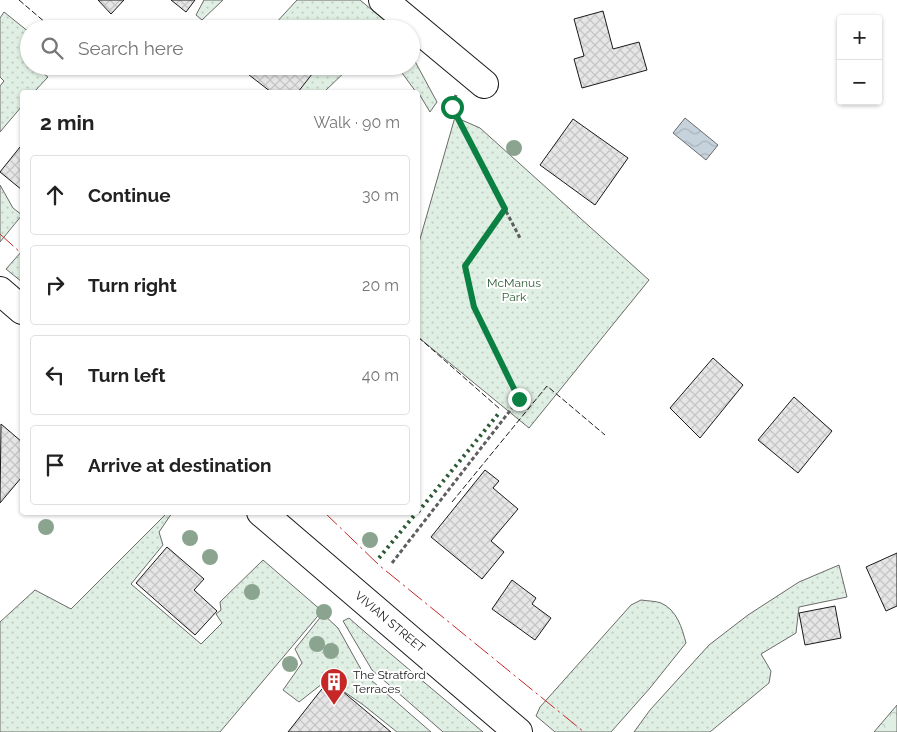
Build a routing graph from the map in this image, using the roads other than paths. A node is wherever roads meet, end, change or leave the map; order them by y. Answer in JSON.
{"nodes":[{"id":1,"x":383,"y":0,"type":"edge"},
{"id":2,"x":407,"y":20,"type":"edge"},
{"id":3,"x":420,"y":31,"type":"edge"},
{"id":4,"x":474,"y":76,"type":"road end"},
{"id":5,"x":0,"y":291,"type":"edge"},
{"id":6,"x":20,"y":308,"type":"edge"},
{"id":7,"x":264,"y":515,"type":"edge"},
{"id":8,"x":518,"y":732,"type":"edge"}],
"edges":[{"from":1,"to":2,"type":"main road"},
{"from":3,"to":4,"type":"main road"},
{"from":5,"to":6,"type":"main road"},
{"from":7,"to":8,"type":"main road","name":"VIVIAN STREET"}]}
